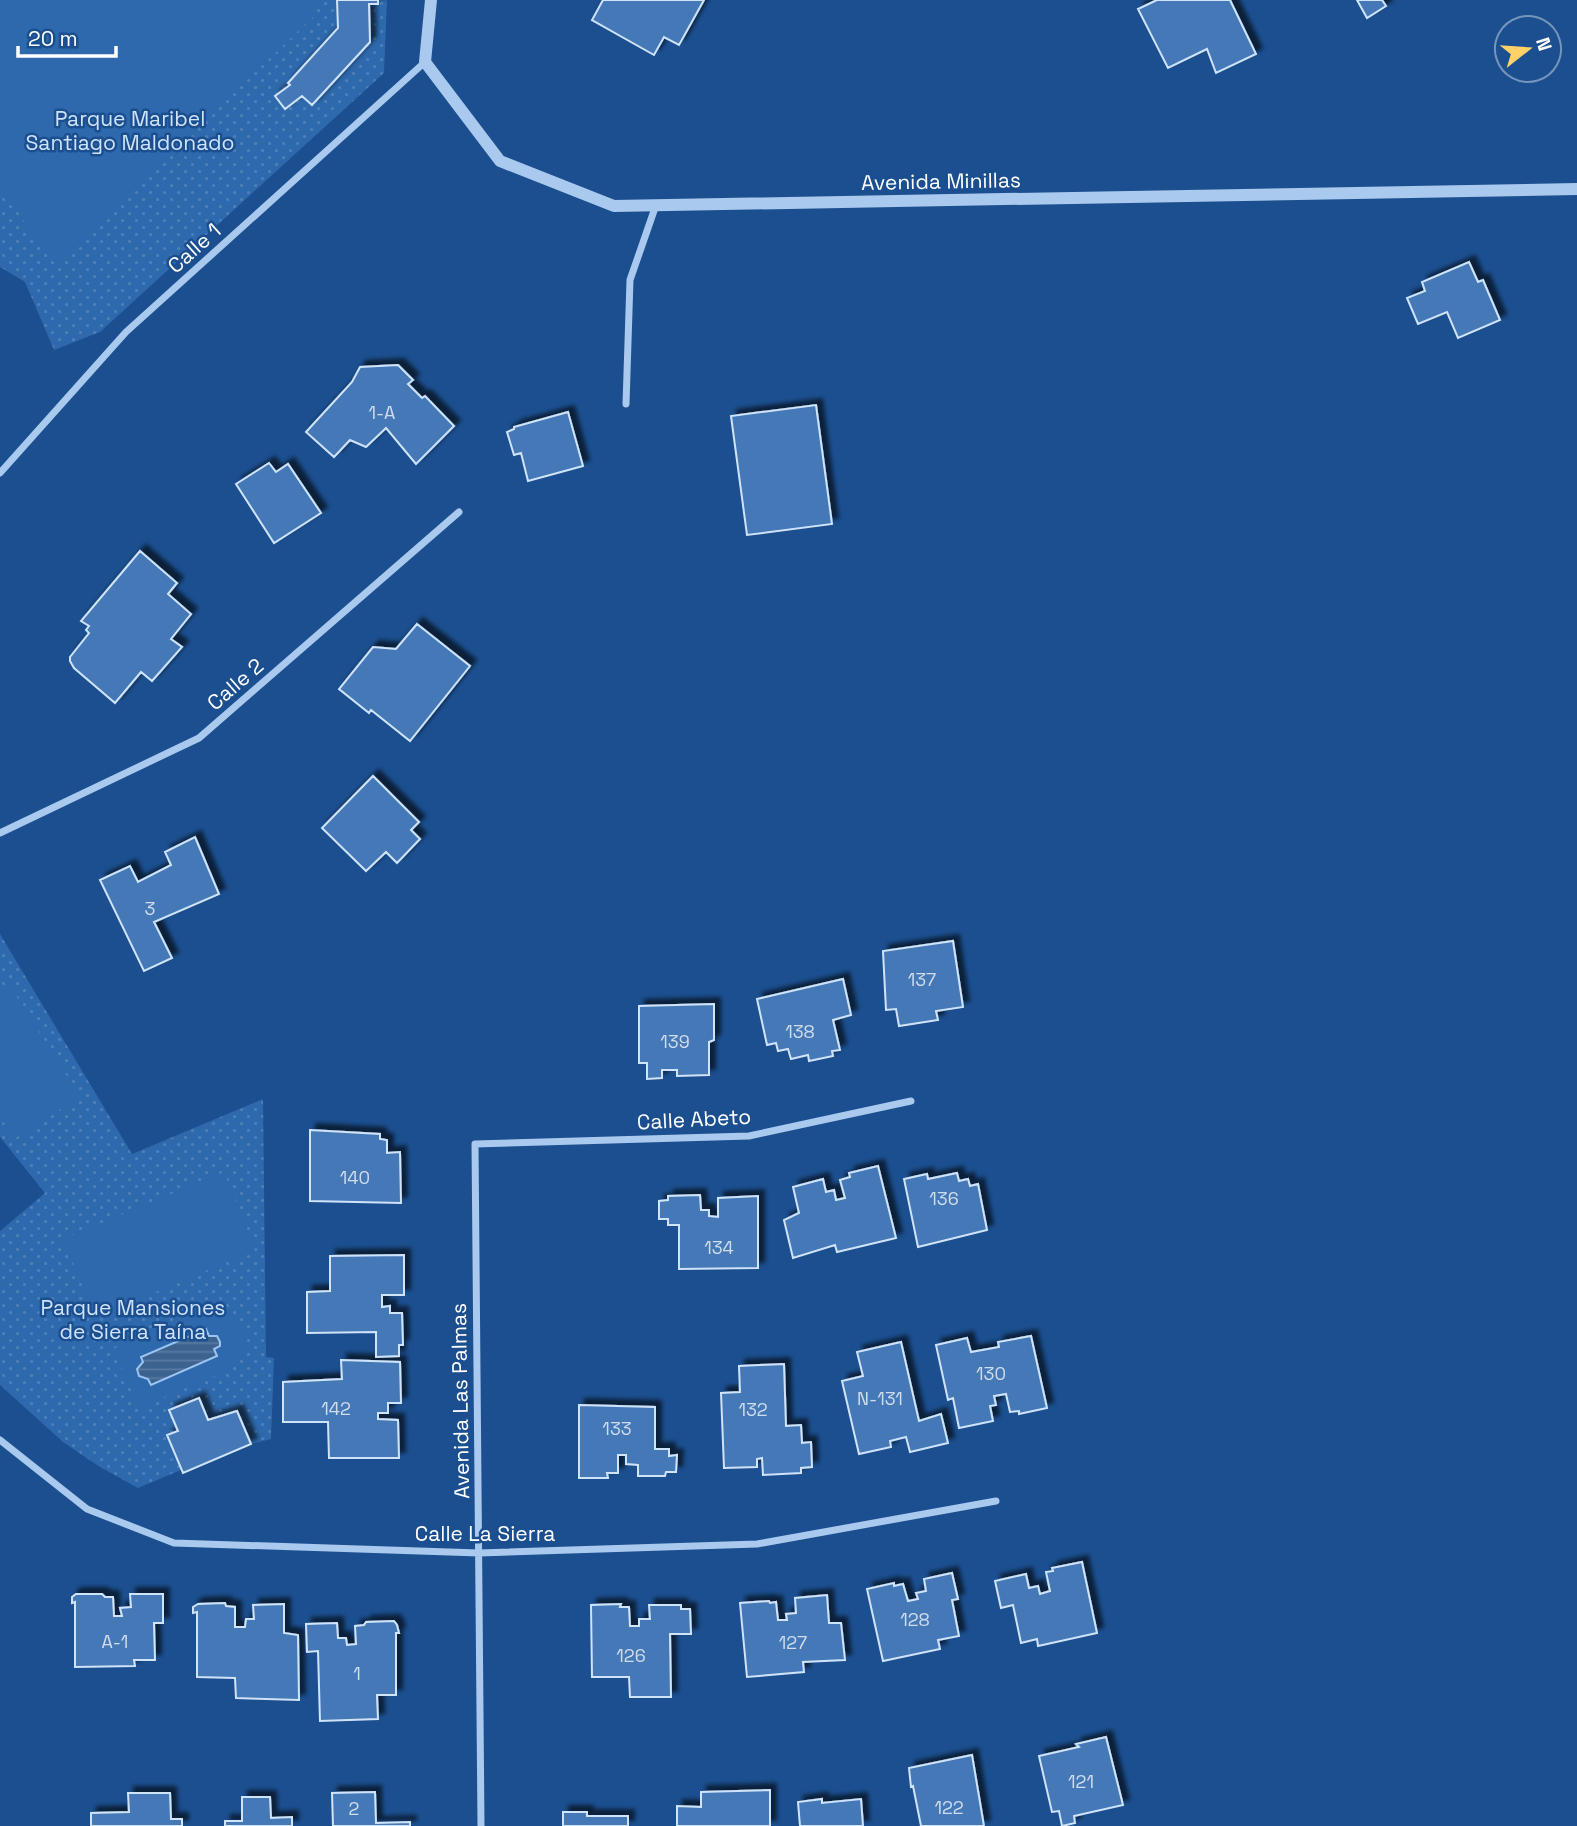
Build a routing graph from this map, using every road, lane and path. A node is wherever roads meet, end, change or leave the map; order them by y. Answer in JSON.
{"nodes":[{"id":1,"x":431,"y":0,"type":"edge"},
{"id":2,"x":425,"y":62,"type":"junction"},
{"id":3,"x":1577,"y":189,"type":"edge"},
{"id":4,"x":656,"y":205,"type":"junction"},
{"id":5,"x":626,"y":404,"type":"dead end"},
{"id":6,"x":0,"y":473,"type":"edge"},
{"id":7,"x":459,"y":512,"type":"dead end"},
{"id":8,"x":0,"y":832,"type":"edge"},
{"id":9,"x":911,"y":1101,"type":"dead end"},
{"id":10,"x":475,"y":1144,"type":"joint"},
{"id":11,"x":0,"y":1440,"type":"edge"},
{"id":12,"x":996,"y":1501,"type":"dead end"},
{"id":13,"x":480,"y":1553,"type":"junction"},
{"id":14,"x":481,"y":1826,"type":"edge"}],
"edges":[{"from":1,"to":2,"type":"street"},
{"from":2,"to":4,"type":"street","name":"Avenida Minillas"},
{"from":2,"to":6,"type":"street","name":"Calle 1"},
{"from":3,"to":4,"type":"street","name":"Avenida Minillas"},
{"from":4,"to":5,"type":"street"},
{"from":7,"to":8,"type":"street","name":"Calle 2"},
{"from":9,"to":10,"type":"street","name":"Calle Abeto"},
{"from":10,"to":13,"type":"street","name":"Avenida Las Palmas"},
{"from":11,"to":13,"type":"street","name":"Calle La Sierra"},
{"from":12,"to":13,"type":"street","name":"Calle La Sierra"},
{"from":13,"to":14,"type":"street","name":"Avenida Las Palmas"}]}
